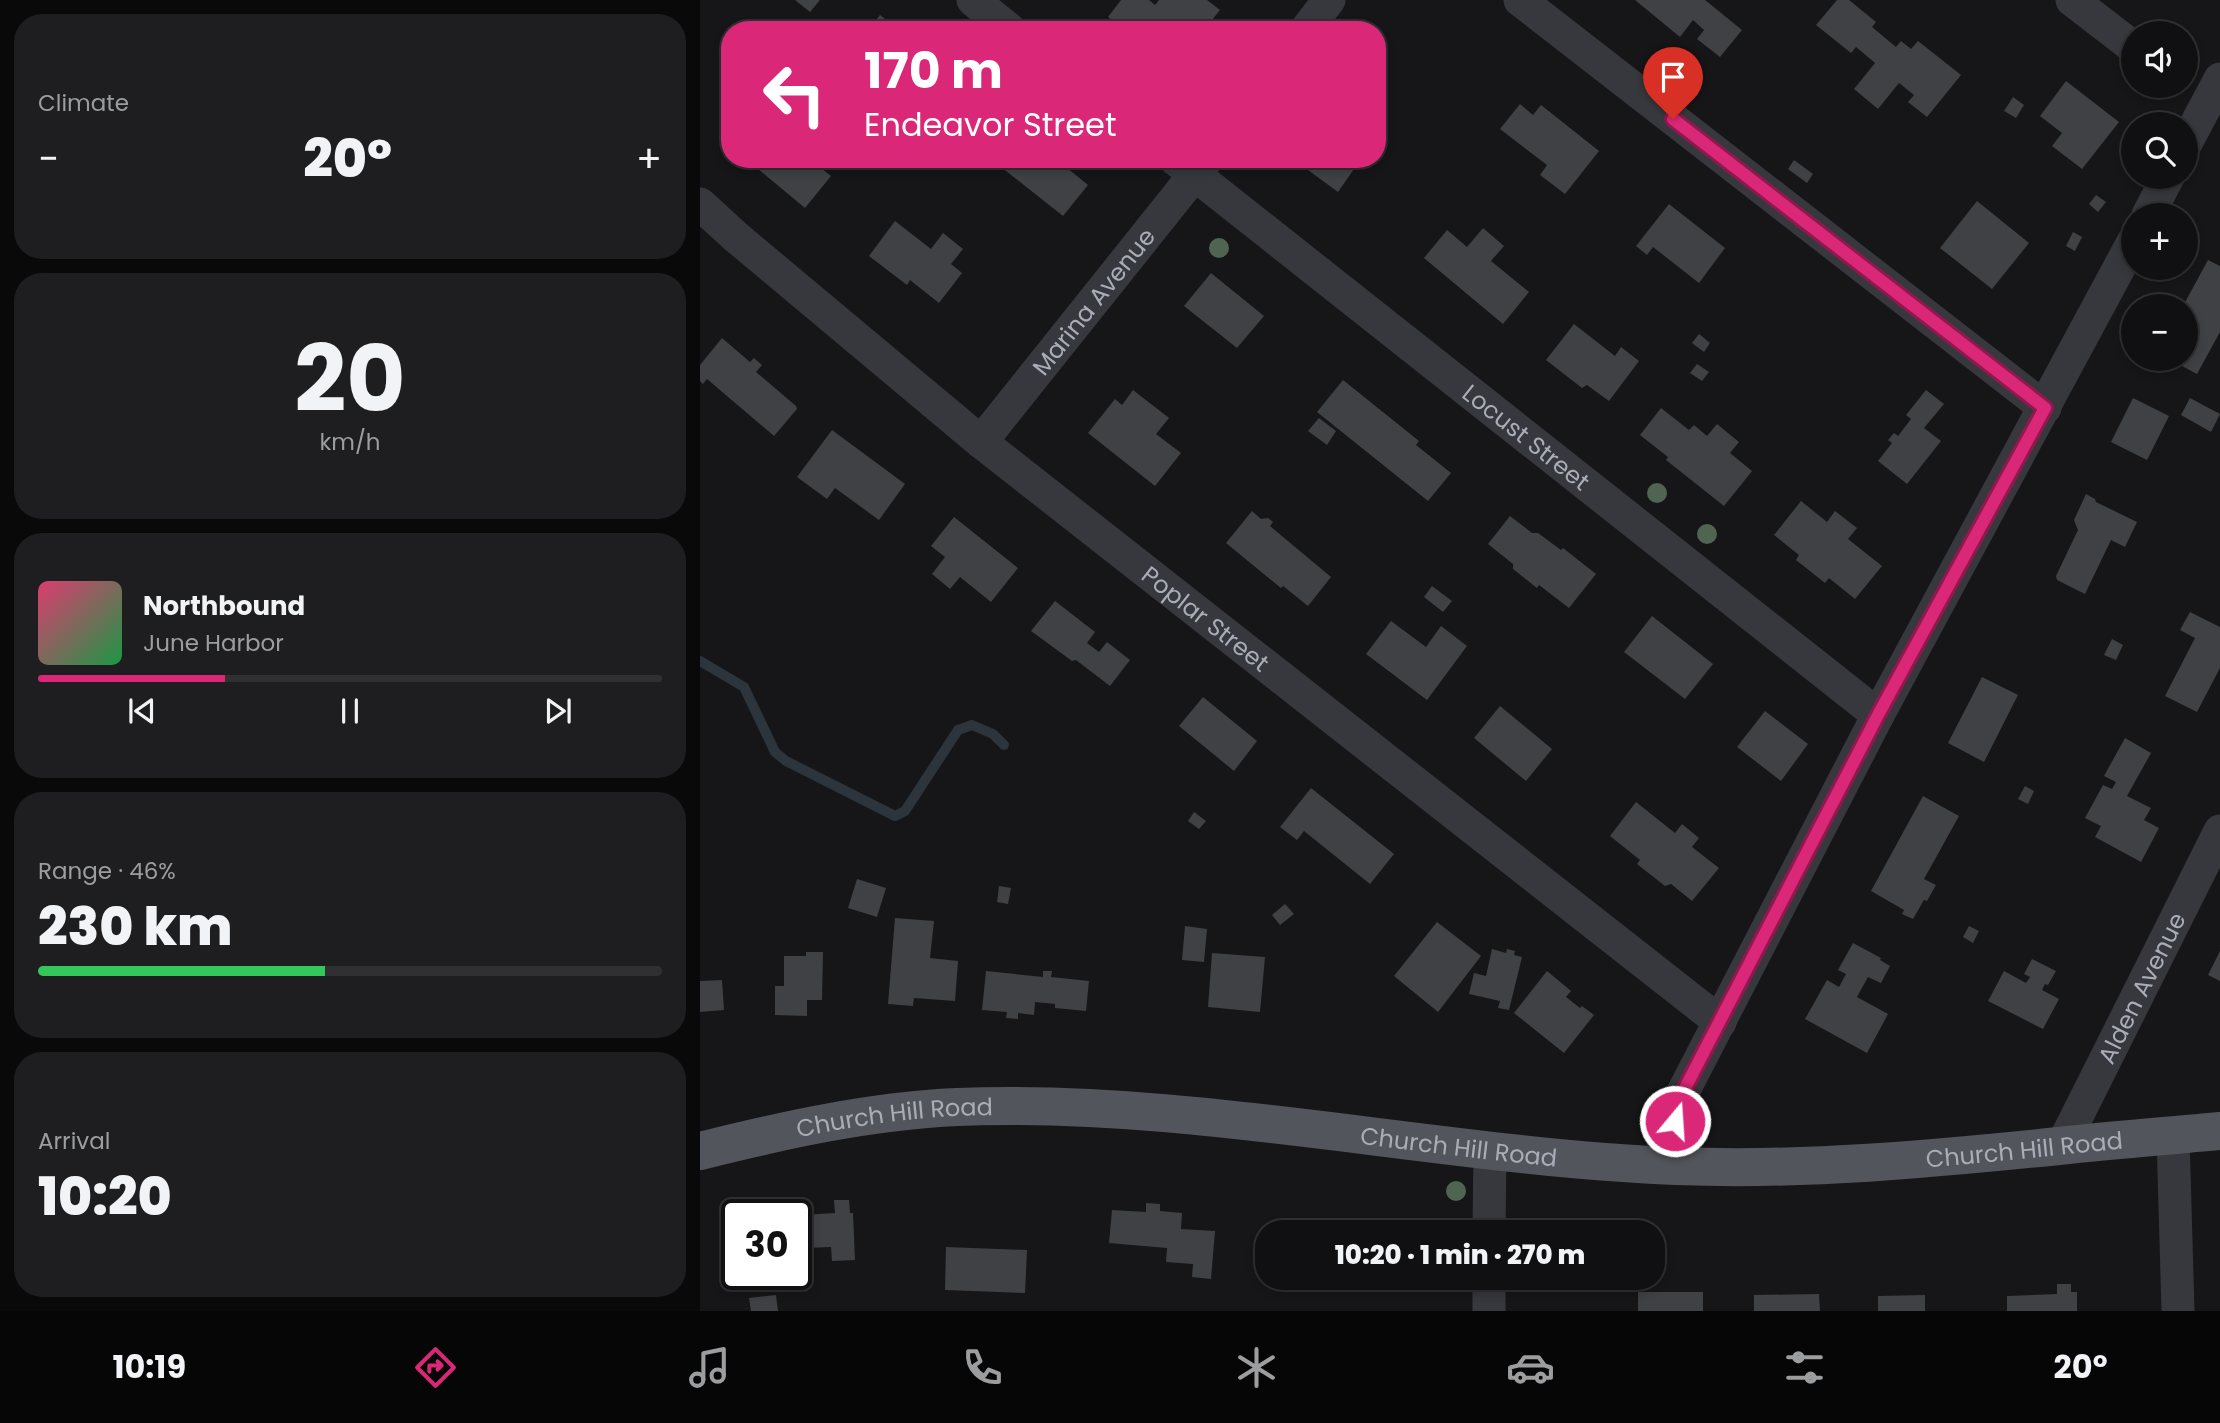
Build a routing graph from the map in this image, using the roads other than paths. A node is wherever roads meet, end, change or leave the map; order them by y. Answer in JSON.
{"nodes":[{"id":1,"x":972,"y":0,"type":"edge"},
{"id":2,"x":1329,"y":0,"type":"edge"},
{"id":3,"x":1520,"y":0,"type":"edge"},
{"id":4,"x":2072,"y":0,"type":"edge"},
{"id":5,"x":999,"y":21,"type":"edge"},
{"id":6,"x":1313,"y":21,"type":"edge"},
{"id":7,"x":2121,"y":38,"type":"edge"},
{"id":8,"x":2203,"y":90,"type":"edge"},
{"id":9,"x":2196,"y":112,"type":"edge"},
{"id":10,"x":1189,"y":168,"type":"edge"},
{"id":11,"x":1197,"y":168,"type":"edge"},
{"id":12,"x":700,"y":204,"type":"edge"},
{"id":13,"x":2121,"y":265,"type":"edge"},
{"id":14,"x":2045,"y":408,"type":"junction"},
{"id":15,"x":981,"y":442,"type":"junction"},
{"id":16,"x":1878,"y":715,"type":"junction"},
{"id":17,"x":2220,"y":831,"type":"edge"},
{"id":18,"x":1720,"y":1022,"type":"junction"},
{"id":19,"x":2220,"y":1131,"type":"edge"},
{"id":20,"x":2173,"y":1136,"type":"junction"},
{"id":21,"x":2062,"y":1146,"type":"junction"},
{"id":22,"x":1490,"y":1150,"type":"junction"},
{"id":23,"x":700,"y":1151,"type":"edge"},
{"id":24,"x":1677,"y":1166,"type":"junction"},
{"id":25,"x":1489,"y":1220,"type":"edge"},
{"id":26,"x":1489,"y":1290,"type":"edge"},
{"id":27,"x":1489,"y":1311,"type":"edge"},
{"id":28,"x":2178,"y":1311,"type":"edge"}],
"edges":[{"from":1,"to":5,"type":"street"},
{"from":2,"to":6,"type":"street"},
{"from":3,"to":14,"type":"street"},
{"from":4,"to":7,"type":"street"},
{"from":8,"to":9,"type":"street"},
{"from":10,"to":15,"type":"street","name":"Marina Avenue"},
{"from":11,"to":16,"type":"street","name":"Locust Street"},
{"from":12,"to":15,"type":"street","name":"Poplar Street"},
{"from":13,"to":14,"type":"street"},
{"from":14,"to":16,"type":"street"},
{"from":15,"to":18,"type":"street","name":"Poplar Street"},
{"from":16,"to":18,"type":"street"},
{"from":17,"to":21,"type":"street","name":"Alden Avenue"},
{"from":18,"to":24,"type":"street"},
{"from":19,"to":20,"type":"main road","name":"Church Hill Road"},
{"from":20,"to":21,"type":"main road","name":"Church Hill Road"},
{"from":20,"to":28,"type":"street"},
{"from":21,"to":24,"type":"main road","name":"Church Hill Road"},
{"from":22,"to":23,"type":"main road","name":"Church Hill Road"},
{"from":22,"to":24,"type":"main road","name":"Church Hill Road"},
{"from":22,"to":25,"type":"street"},
{"from":26,"to":27,"type":"street"}]}
